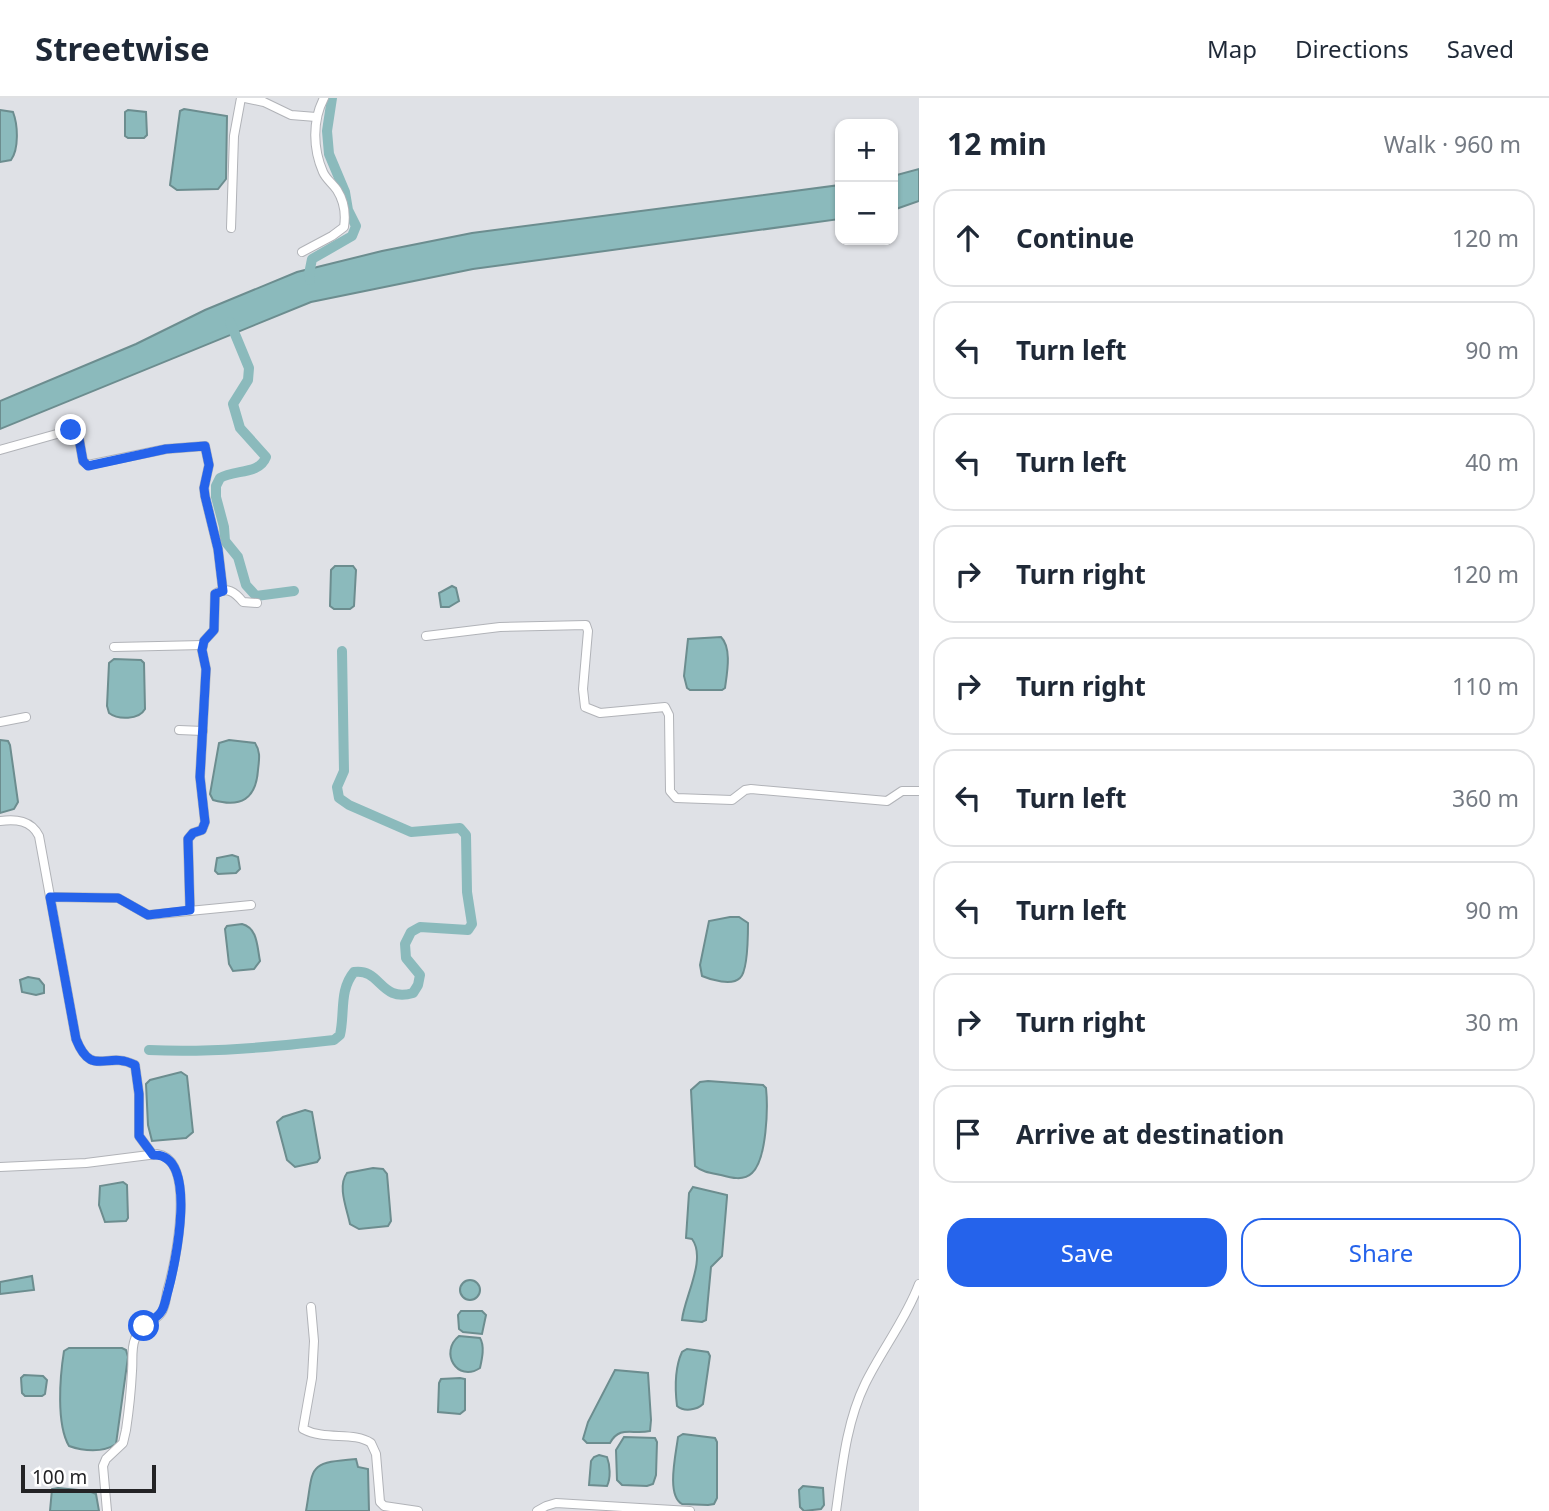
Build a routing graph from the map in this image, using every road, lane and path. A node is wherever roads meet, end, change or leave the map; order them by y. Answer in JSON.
{"nodes":[{"id":1,"x":242,"y":98,"type":"edge"},
{"id":2,"x":324,"y":98,"type":"edge"},
{"id":3,"x":316,"y":117,"type":"junction"},
{"id":4,"x":231,"y":229,"type":"dead end"},
{"id":5,"x":302,"y":252,"type":"dead end"},
{"id":6,"x":0,"y":450,"type":"edge"},
{"id":7,"x":223,"y":591,"type":"junction"},
{"id":8,"x":257,"y":603,"type":"dead end"},
{"id":9,"x":426,"y":636,"type":"dead end"},
{"id":10,"x":203,"y":645,"type":"junction"},
{"id":11,"x":114,"y":647,"type":"dead end"},
{"id":12,"x":26,"y":716,"type":"dead end"},
{"id":13,"x":0,"y":722,"type":"edge"},
{"id":14,"x":179,"y":730,"type":"dead end"},
{"id":15,"x":203,"y":731,"type":"junction"},
{"id":16,"x":919,"y":791,"type":"edge"},
{"id":17,"x":0,"y":821,"type":"edge"},
{"id":18,"x":50,"y":897,"type":"junction"},
{"id":19,"x":251,"y":905,"type":"dead end"},
{"id":20,"x":190,"y":910,"type":"junction"},
{"id":21,"x":153,"y":1155,"type":"junction"},
{"id":22,"x":0,"y":1167,"type":"edge"},
{"id":23,"x":919,"y":1284,"type":"edge"},
{"id":24,"x":311,"y":1307,"type":"dead end"},
{"id":25,"x":107,"y":1511,"type":"edge"},
{"id":26,"x":418,"y":1511,"type":"edge"},
{"id":27,"x":537,"y":1511,"type":"edge"},
{"id":28,"x":690,"y":1511,"type":"edge"},
{"id":29,"x":836,"y":1511,"type":"edge"}],
"edges":[{"from":1,"to":3,"type":"street"},
{"from":1,"to":4,"type":"street"},
{"from":2,"to":3,"type":"street"},
{"from":3,"to":5,"type":"street"},
{"from":6,"to":7,"type":"street"},
{"from":7,"to":8,"type":"street"},
{"from":7,"to":10,"type":"street"},
{"from":9,"to":16,"type":"street"},
{"from":10,"to":11,"type":"street"},
{"from":10,"to":15,"type":"street"},
{"from":12,"to":13,"type":"street"},
{"from":14,"to":15,"type":"street"},
{"from":15,"to":20,"type":"street"},
{"from":17,"to":18,"type":"street"},
{"from":18,"to":20,"type":"street"},
{"from":18,"to":21,"type":"street"},
{"from":19,"to":20,"type":"street"},
{"from":21,"to":22,"type":"street"},
{"from":21,"to":25,"type":"street"},
{"from":23,"to":29,"type":"street"},
{"from":24,"to":26,"type":"street"},
{"from":27,"to":28,"type":"street"}]}
